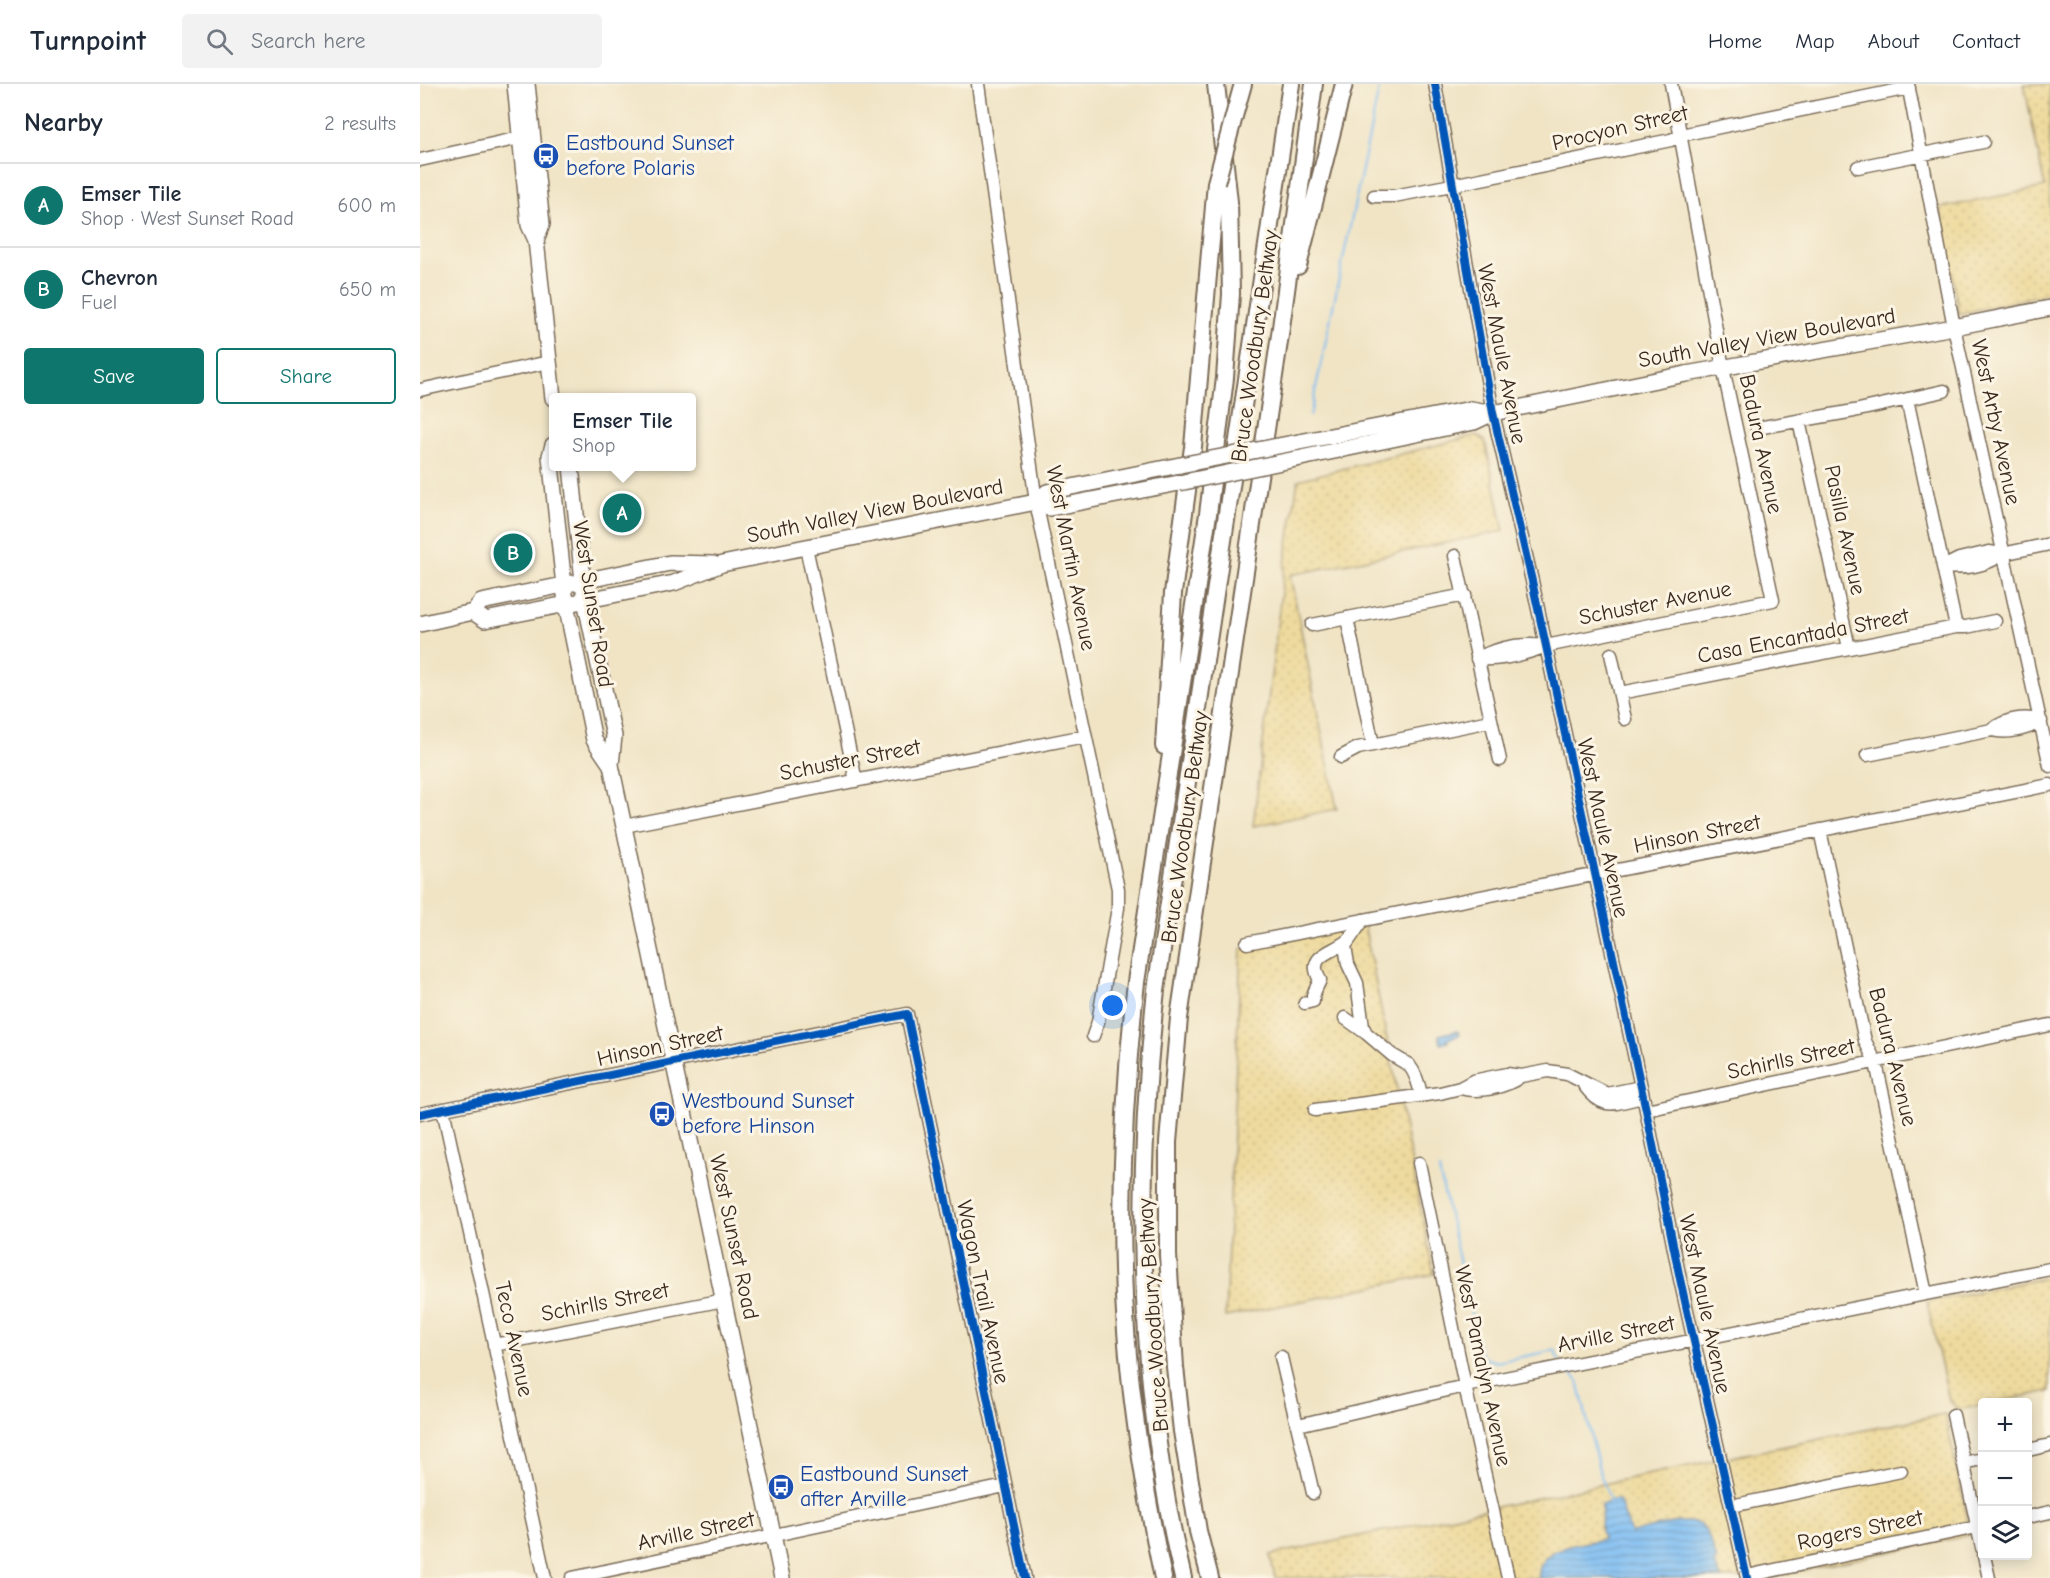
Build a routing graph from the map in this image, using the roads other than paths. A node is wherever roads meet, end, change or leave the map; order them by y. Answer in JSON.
{"nodes":[{"id":1,"x":515,"y":84,"type":"edge"},
{"id":2,"x":527,"y":84,"type":"edge"},
{"id":3,"x":978,"y":84,"type":"edge"},
{"id":4,"x":1215,"y":84,"type":"edge"},
{"id":5,"x":1243,"y":84,"type":"edge"},
{"id":6,"x":1291,"y":84,"type":"edge"},
{"id":7,"x":1314,"y":84,"type":"edge"},
{"id":8,"x":1344,"y":84,"type":"edge"},
{"id":9,"x":1435,"y":84,"type":"edge"},
{"id":10,"x":1671,"y":84,"type":"edge"},
{"id":11,"x":1908,"y":86,"type":"edge"},
{"id":12,"x":1228,"y":112,"type":"junction"},
{"id":13,"x":1681,"y":135,"type":"junction"},
{"id":14,"x":520,"y":138,"type":"junction"},
{"id":15,"x":1983,"y":142,"type":"dead end"},
{"id":16,"x":1921,"y":155,"type":"junction"},
{"id":17,"x":420,"y":160,"type":"edge"},
{"id":18,"x":1858,"y":167,"type":"dead end"},
{"id":19,"x":1452,"y":185,"type":"junction"},
{"id":20,"x":1374,"y":196,"type":"dead end"},
{"id":21,"x":537,"y":240,"type":"junction"},
{"id":22,"x":2050,"y":308,"type":"edge"},
{"id":23,"x":1954,"y":327,"type":"junction"},
{"id":24,"x":1280,"y":335,"type":"junction"},
{"id":25,"x":549,"y":362,"type":"junction"},
{"id":26,"x":1723,"y":368,"type":"junction"},
{"id":27,"x":420,"y":390,"type":"edge"},
{"id":28,"x":1944,"y":391,"type":"dead end"},
{"id":29,"x":552,"y":393,"type":"edge"},
{"id":30,"x":1907,"y":399,"type":"junction"},
{"id":31,"x":1493,"y":413,"type":"junction"},
{"id":32,"x":1799,"y":420,"type":"junction"},
{"id":33,"x":1757,"y":428,"type":"dead end"},
{"id":34,"x":551,"y":471,"type":"edge"},
{"id":35,"x":572,"y":471,"type":"edge"},
{"id":36,"x":1036,"y":502,"type":"junction"},
{"id":37,"x":2050,"y":544,"type":"edge"},
{"id":38,"x":806,"y":547,"type":"junction"},
{"id":39,"x":2002,"y":554,"type":"junction"},
{"id":40,"x":1455,"y":556,"type":"dead end"},
{"id":41,"x":722,"y":564,"type":"junction"},
{"id":42,"x":1943,"y":567,"type":"junction"},
{"id":43,"x":583,"y":581,"type":"junction"},
{"id":44,"x":562,"y":585,"type":"junction"},
{"id":45,"x":1465,"y":595,"type":"junction"},
{"id":46,"x":585,"y":600,"type":"junction"},
{"id":47,"x":1773,"y":600,"type":"joint"},
{"id":48,"x":566,"y":604,"type":"junction"},
{"id":49,"x":473,"y":612,"type":"junction"},
{"id":50,"x":1347,"y":618,"type":"junction"},
{"id":51,"x":1995,"y":621,"type":"dead end"},
{"id":52,"x":420,"y":624,"type":"edge"},
{"id":53,"x":1312,"y":625,"type":"dead end"},
{"id":54,"x":1956,"y":627,"type":"junction"},
{"id":55,"x":1546,"y":646,"type":"junction"},
{"id":56,"x":1849,"y":648,"type":"junction"},
{"id":57,"x":1611,"y":654,"type":"dead end"},
{"id":58,"x":1477,"y":658,"type":"junction"},
{"id":59,"x":1620,"y":693,"type":"junction"},
{"id":60,"x":1625,"y":719,"type":"dead end"},
{"id":61,"x":1490,"y":721,"type":"junction"},
{"id":62,"x":2041,"y":721,"type":"junction"},
{"id":63,"x":1085,"y":736,"type":"junction"},
{"id":64,"x":1373,"y":745,"type":"junction"},
{"id":65,"x":1866,"y":755,"type":"dead end"},
{"id":66,"x":1341,"y":757,"type":"dead end"},
{"id":67,"x":1500,"y":760,"type":"dead end"},
{"id":68,"x":611,"y":765,"type":"junction"},
{"id":69,"x":2050,"y":766,"type":"edge"},
{"id":70,"x":856,"y":781,"type":"junction"},
{"id":71,"x":2050,"y":785,"type":"edge"},
{"id":72,"x":624,"y":826,"type":"junction"},
{"id":73,"x":1820,"y":830,"type":"junction"},
{"id":74,"x":1159,"y":843,"type":"junction"},
{"id":75,"x":1594,"y":875,"type":"junction"},
{"id":76,"x":1363,"y":920,"type":"junction"},
{"id":77,"x":1349,"y":939,"type":"junction"},
{"id":78,"x":1247,"y":943,"type":"dead end"},
{"id":79,"x":1305,"y":1003,"type":"dead end"},
{"id":80,"x":907,"y":1014,"type":"joint"},
{"id":81,"x":1345,"y":1018,"type":"dead end"},
{"id":82,"x":2050,"y":1025,"type":"edge"},
{"id":83,"x":1366,"y":1034,"type":"junction"},
{"id":84,"x":1093,"y":1036,"type":"dead end"},
{"id":85,"x":674,"y":1061,"type":"junction"},
{"id":86,"x":1876,"y":1063,"type":"junction"},
{"id":87,"x":1421,"y":1095,"type":"junction"},
{"id":88,"x":1643,"y":1098,"type":"junction"},
{"id":89,"x":443,"y":1109,"type":"junction"},
{"id":90,"x":1315,"y":1110,"type":"dead end"},
{"id":91,"x":420,"y":1114,"type":"edge"},
{"id":92,"x":1419,"y":1163,"type":"dead end"},
{"id":93,"x":2050,"y":1269,"type":"edge"},
{"id":94,"x":1926,"y":1294,"type":"junction"},
{"id":95,"x":724,"y":1300,"type":"junction"},
{"id":96,"x":1694,"y":1340,"type":"junction"},
{"id":97,"x":494,"y":1345,"type":"junction"},
{"id":98,"x":1281,"y":1357,"type":"dead end"},
{"id":99,"x":1465,"y":1386,"type":"junction"},
{"id":100,"x":1953,"y":1415,"type":"dead end"},
{"id":101,"x":1298,"y":1425,"type":"junction"},
{"id":102,"x":2050,"y":1446,"type":"edge"},
{"id":103,"x":2032,"y":1449,"type":"edge"},
{"id":104,"x":1978,"y":1461,"type":"edge"},
{"id":105,"x":1964,"y":1463,"type":"junction"},
{"id":106,"x":1901,"y":1471,"type":"dead end"},
{"id":107,"x":1005,"y":1486,"type":"junction"},
{"id":108,"x":1313,"y":1492,"type":"dead end"},
{"id":109,"x":1731,"y":1506,"type":"junction"},
{"id":110,"x":2050,"y":1512,"type":"edge"},
{"id":111,"x":2032,"y":1516,"type":"edge"},
{"id":112,"x":1978,"y":1519,"type":"edge"},
{"id":113,"x":1153,"y":1526,"type":"junction"},
{"id":114,"x":1978,"y":1527,"type":"edge"},
{"id":115,"x":773,"y":1536,"type":"junction"},
{"id":116,"x":1985,"y":1560,"type":"edge"},
{"id":117,"x":1747,"y":1577,"type":"edge"},
{"id":118,"x":545,"y":1578,"type":"edge"},
{"id":119,"x":572,"y":1578,"type":"edge"},
{"id":120,"x":782,"y":1578,"type":"edge"},
{"id":121,"x":1025,"y":1578,"type":"edge"},
{"id":122,"x":1155,"y":1578,"type":"edge"},
{"id":123,"x":1163,"y":1578,"type":"edge"},
{"id":124,"x":1183,"y":1578,"type":"edge"},
{"id":125,"x":1210,"y":1578,"type":"edge"},
{"id":126,"x":1508,"y":1578,"type":"edge"},
{"id":127,"x":1989,"y":1578,"type":"edge"}],
"edges":[{"from":1,"to":14,"type":"main road"},
{"from":2,"to":21,"type":"main road"},
{"from":3,"to":36,"type":"street","name":"West Martin Avenue"},
{"from":4,"to":12,"type":"highway"},
{"from":5,"to":12,"type":"highway"},
{"from":6,"to":124,"type":"highway","name":"Bruce Woodbury Beltway"},
{"from":7,"to":24,"type":"highway","name":"Bruce Woodbury Beltway"},
{"from":8,"to":24,"type":"highway"},
{"from":9,"to":19,"type":"street","name":"West Maule Avenue"},
{"from":10,"to":13,"type":"street","name":"Badura Avenue"},
{"from":11,"to":13,"type":"street","name":"Procyon Street"},
{"from":11,"to":16,"type":"street","name":"West Arby Avenue"},
{"from":12,"to":74,"type":"highway","bridge":true},
{"from":12,"to":74,"type":"highway"},
{"from":13,"to":19,"type":"street","name":"Procyon Street"},
{"from":13,"to":26,"type":"street","name":"Badura Avenue"},
{"from":14,"to":17,"type":"street"},
{"from":14,"to":21,"type":"main road"},
{"from":15,"to":16,"type":"street"},
{"from":16,"to":18,"type":"street"},
{"from":16,"to":23,"type":"street","name":"West Arby Avenue"},
{"from":19,"to":20,"type":"street","name":"Procyon Street"},
{"from":19,"to":31,"type":"street","name":"West Maule Avenue"},
{"from":21,"to":25,"type":"main road"},
{"from":22,"to":23,"type":"main road","name":"South Valley View Boulevard"},
{"from":23,"to":26,"type":"main road","name":"South Valley View Boulevard"},
{"from":23,"to":39,"type":"street","name":"West Arby Avenue"},
{"from":24,"to":125,"type":"highway","name":"Bruce Woodbury Beltway"},
{"from":25,"to":27,"type":"street"},
{"from":25,"to":29,"type":"main road"},
{"from":26,"to":31,"type":"main road","name":"South Valley View Boulevard"},
{"from":26,"to":47,"type":"street","name":"Badura Avenue"},
{"from":28,"to":30,"type":"street"},
{"from":30,"to":32,"type":"street"},
{"from":30,"to":42,"type":"street"},
{"from":31,"to":36,"type":"main road","name":"South Valley View Boulevard","bridge":true},
{"from":31,"to":36,"type":"main road","name":"South Valley View Boulevard","bridge":true},
{"from":31,"to":55,"type":"street","name":"West Maule Avenue"},
{"from":32,"to":33,"type":"street"},
{"from":32,"to":56,"type":"street","name":"Pasilla Avenue"},
{"from":34,"to":44,"type":"main road","name":"West Sunset Road"},
{"from":35,"to":43,"type":"main road","name":"West Sunset Road"},
{"from":36,"to":38,"type":"main road","name":"South Valley View Boulevard"},
{"from":36,"to":63,"type":"street","name":"West Martin Avenue"},
{"from":37,"to":39,"type":"street"},
{"from":38,"to":41,"type":"main road","name":"South Valley View Boulevard"},
{"from":38,"to":70,"type":"street"},
{"from":39,"to":42,"type":"street"},
{"from":39,"to":62,"type":"street","name":"West Arby Avenue"},
{"from":40,"to":45,"type":"street"},
{"from":41,"to":43,"type":"main road","name":"South Valley View Boulevard"},
{"from":41,"to":46,"type":"main road","name":"South Valley View Boulevard"},
{"from":42,"to":54,"type":"street"},
{"from":43,"to":44,"type":"main road","name":"South Valley View Boulevard"},
{"from":43,"to":46,"type":"main road","name":"West Sunset Road"},
{"from":44,"to":48,"type":"main road","name":"West Sunset Road"},
{"from":44,"to":49,"type":"main road","name":"South Valley View Boulevard"},
{"from":45,"to":50,"type":"street"},
{"from":45,"to":58,"type":"street"},
{"from":46,"to":48,"type":"main road","name":"South Valley View Boulevard"},
{"from":46,"to":68,"type":"main road","name":"West Sunset Road"},
{"from":47,"to":55,"type":"street","name":"Schuster Avenue"},
{"from":48,"to":49,"type":"main road","name":"South Valley View Boulevard"},
{"from":48,"to":68,"type":"main road","name":"West Sunset Road"},
{"from":49,"to":52,"type":"main road","name":"South Valley View Boulevard"},
{"from":50,"to":53,"type":"street"},
{"from":50,"to":64,"type":"street"},
{"from":51,"to":54,"type":"street","name":"Casa Encantada Street"},
{"from":54,"to":56,"type":"street","name":"Casa Encantada Street"},
{"from":55,"to":58,"type":"street","name":"Schuster Avenue"},
{"from":55,"to":75,"type":"street","name":"West Maule Avenue"},
{"from":56,"to":59,"type":"street","name":"Casa Encantada Street"},
{"from":57,"to":59,"type":"street"},
{"from":58,"to":61,"type":"street"},
{"from":59,"to":60,"type":"street"},
{"from":61,"to":64,"type":"street"},
{"from":61,"to":67,"type":"street"},
{"from":62,"to":65,"type":"street"},
{"from":62,"to":69,"type":"street","name":"West Arby Avenue"},
{"from":63,"to":70,"type":"street","name":"Schuster Street"},
{"from":63,"to":84,"type":"street","name":"West Martin Avenue"},
{"from":64,"to":66,"type":"street"},
{"from":68,"to":72,"type":"main road","name":"West Sunset Road"},
{"from":70,"to":72,"type":"street","name":"Schuster Street"},
{"from":71,"to":73,"type":"street","name":"Hinson Street"},
{"from":72,"to":85,"type":"main road","name":"West Sunset Road"},
{"from":73,"to":75,"type":"street","name":"Hinson Street"},
{"from":73,"to":86,"type":"street","name":"Badura Avenue"},
{"from":74,"to":113,"type":"highway"},
{"from":75,"to":76,"type":"street","name":"Hinson Street"},
{"from":75,"to":88,"type":"street","name":"West Maule Avenue"},
{"from":76,"to":77,"type":"street"},
{"from":76,"to":78,"type":"street","name":"Hinson Street"},
{"from":77,"to":79,"type":"street"},
{"from":77,"to":83,"type":"street"},
{"from":80,"to":85,"type":"street","name":"Hinson Street"},
{"from":80,"to":107,"type":"street","name":"Wagon Trail Avenue"},
{"from":81,"to":83,"type":"street"},
{"from":82,"to":86,"type":"street","name":"Schirlls Street"},
{"from":83,"to":87,"type":"street"},
{"from":85,"to":89,"type":"street","name":"Hinson Street"},
{"from":85,"to":95,"type":"main road","name":"West Sunset Road"},
{"from":86,"to":88,"type":"street","name":"Schirlls Street"},
{"from":86,"to":94,"type":"street","name":"Badura Avenue"},
{"from":87,"to":88,"type":"street","name":"Schirlls Street"},
{"from":87,"to":90,"type":"street","name":"Schirlls Street"},
{"from":88,"to":96,"type":"street","name":"West Maule Avenue"},
{"from":89,"to":91,"type":"street","name":"Hinson Street"},
{"from":89,"to":97,"type":"street","name":"Teco Avenue"},
{"from":92,"to":99,"type":"street","name":"West Pamalyn Avenue"},
{"from":93,"to":94,"type":"street","name":"Arville Street"},
{"from":94,"to":96,"type":"street","name":"Arville Street"},
{"from":95,"to":97,"type":"street","name":"Schirlls Street"},
{"from":95,"to":115,"type":"main road","name":"West Sunset Road"},
{"from":96,"to":99,"type":"street","name":"Arville Street"},
{"from":96,"to":109,"type":"street","name":"West Maule Avenue"},
{"from":97,"to":118,"type":"street","name":"Teco Avenue"},
{"from":98,"to":101,"type":"street"},
{"from":99,"to":101,"type":"street","name":"Arville Street"},
{"from":99,"to":126,"type":"street","name":"West Pamalyn Avenue"},
{"from":100,"to":105,"type":"street"},
{"from":101,"to":108,"type":"street"},
{"from":102,"to":103,"type":"street"},
{"from":104,"to":105,"type":"street"},
{"from":105,"to":112,"type":"street"},
{"from":106,"to":109,"type":"street"},
{"from":107,"to":115,"type":"street","name":"Arville Street"},
{"from":107,"to":121,"type":"street","name":"Wagon Trail Avenue"},
{"from":109,"to":117,"type":"street","name":"West Maule Avenue"},
{"from":110,"to":111,"type":"street"},
{"from":113,"to":122,"type":"highway"},
{"from":113,"to":123,"type":"highway"},
{"from":114,"to":117,"type":"street","name":"Rogers Street"},
{"from":115,"to":119,"type":"street","name":"Arville Street"},
{"from":115,"to":120,"type":"main road","name":"West Sunset Road"},
{"from":116,"to":127,"type":"street"}]}
